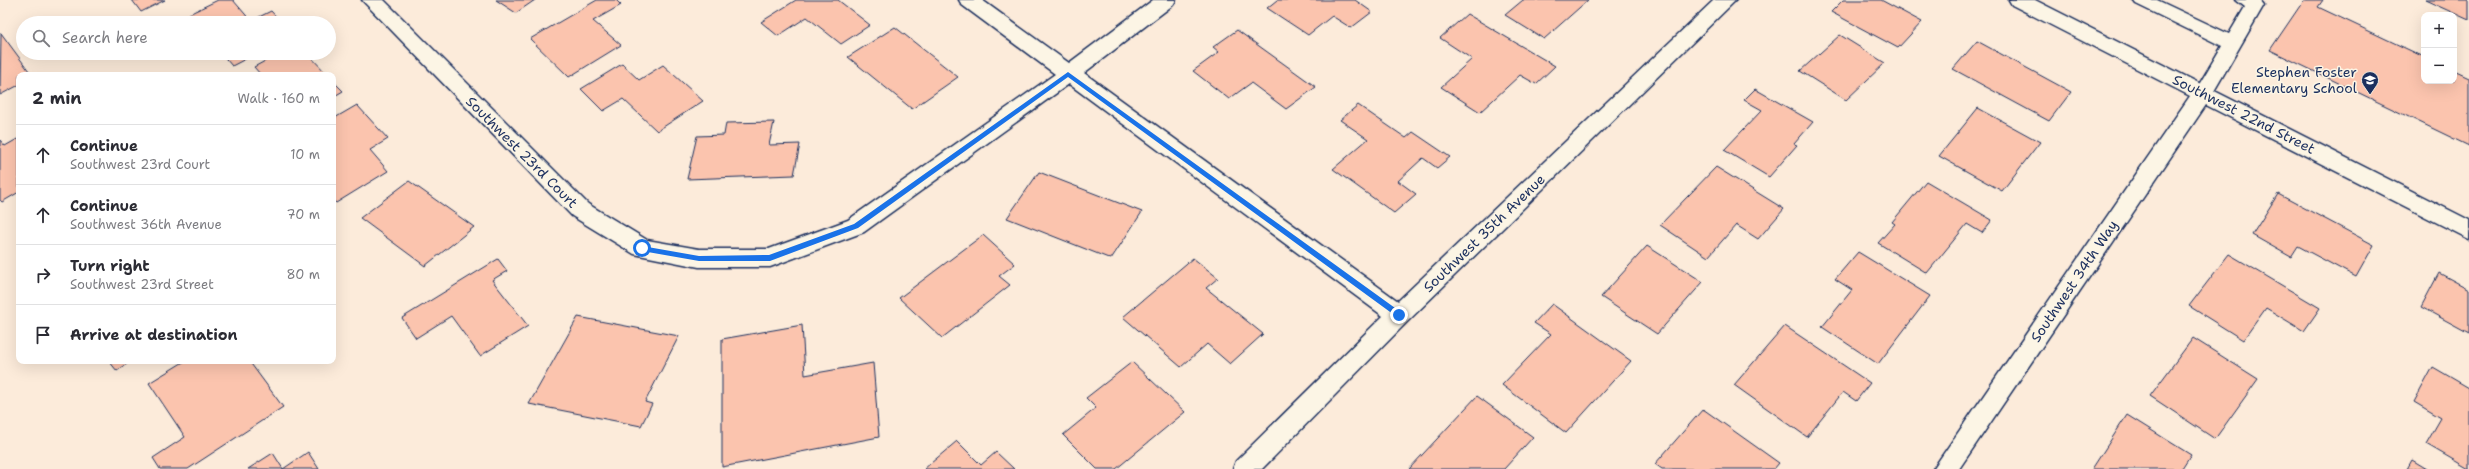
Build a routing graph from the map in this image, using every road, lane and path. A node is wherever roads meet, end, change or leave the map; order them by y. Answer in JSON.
{"nodes":[{"id":1,"x":372,"y":0,"type":"edge"},
{"id":2,"x":969,"y":0,"type":"edge"},
{"id":3,"x":1166,"y":0,"type":"edge"},
{"id":4,"x":1726,"y":0,"type":"edge"},
{"id":5,"x":2019,"y":0,"type":"edge"},
{"id":6,"x":2142,"y":0,"type":"edge"},
{"id":7,"x":2245,"y":0,"type":"edge"},
{"id":8,"x":2232,"y":44,"type":"junction"},
{"id":9,"x":1068,"y":74,"type":"junction"},
{"id":10,"x":2203,"y":93,"type":"junction"},
{"id":11,"x":2469,"y":230,"type":"edge"},
{"id":12,"x":1399,"y":315,"type":"junction"},
{"id":13,"x":1245,"y":469,"type":"edge"},
{"id":14,"x":1945,"y":469,"type":"edge"}],
"edges":[{"from":1,"to":9,"type":"street","name":"Southwest 23rd Court"},
{"from":2,"to":9,"type":"street"},
{"from":3,"to":9,"type":"street","name":"Southwest 23rd Court"},
{"from":4,"to":12,"type":"street","name":"Southwest 35th Avenue"},
{"from":5,"to":10,"type":"street","name":"Southwest 22nd Street"},
{"from":6,"to":8,"type":"lane"},
{"from":7,"to":8,"type":"lane"},
{"from":8,"to":10,"type":"lane"},
{"from":9,"to":12,"type":"street"},
{"from":10,"to":11,"type":"street","name":"Southwest 22nd Street"},
{"from":10,"to":14,"type":"street","name":"Southwest 34th Way"},
{"from":12,"to":13,"type":"street","name":"Southwest 35th Avenue"}]}
